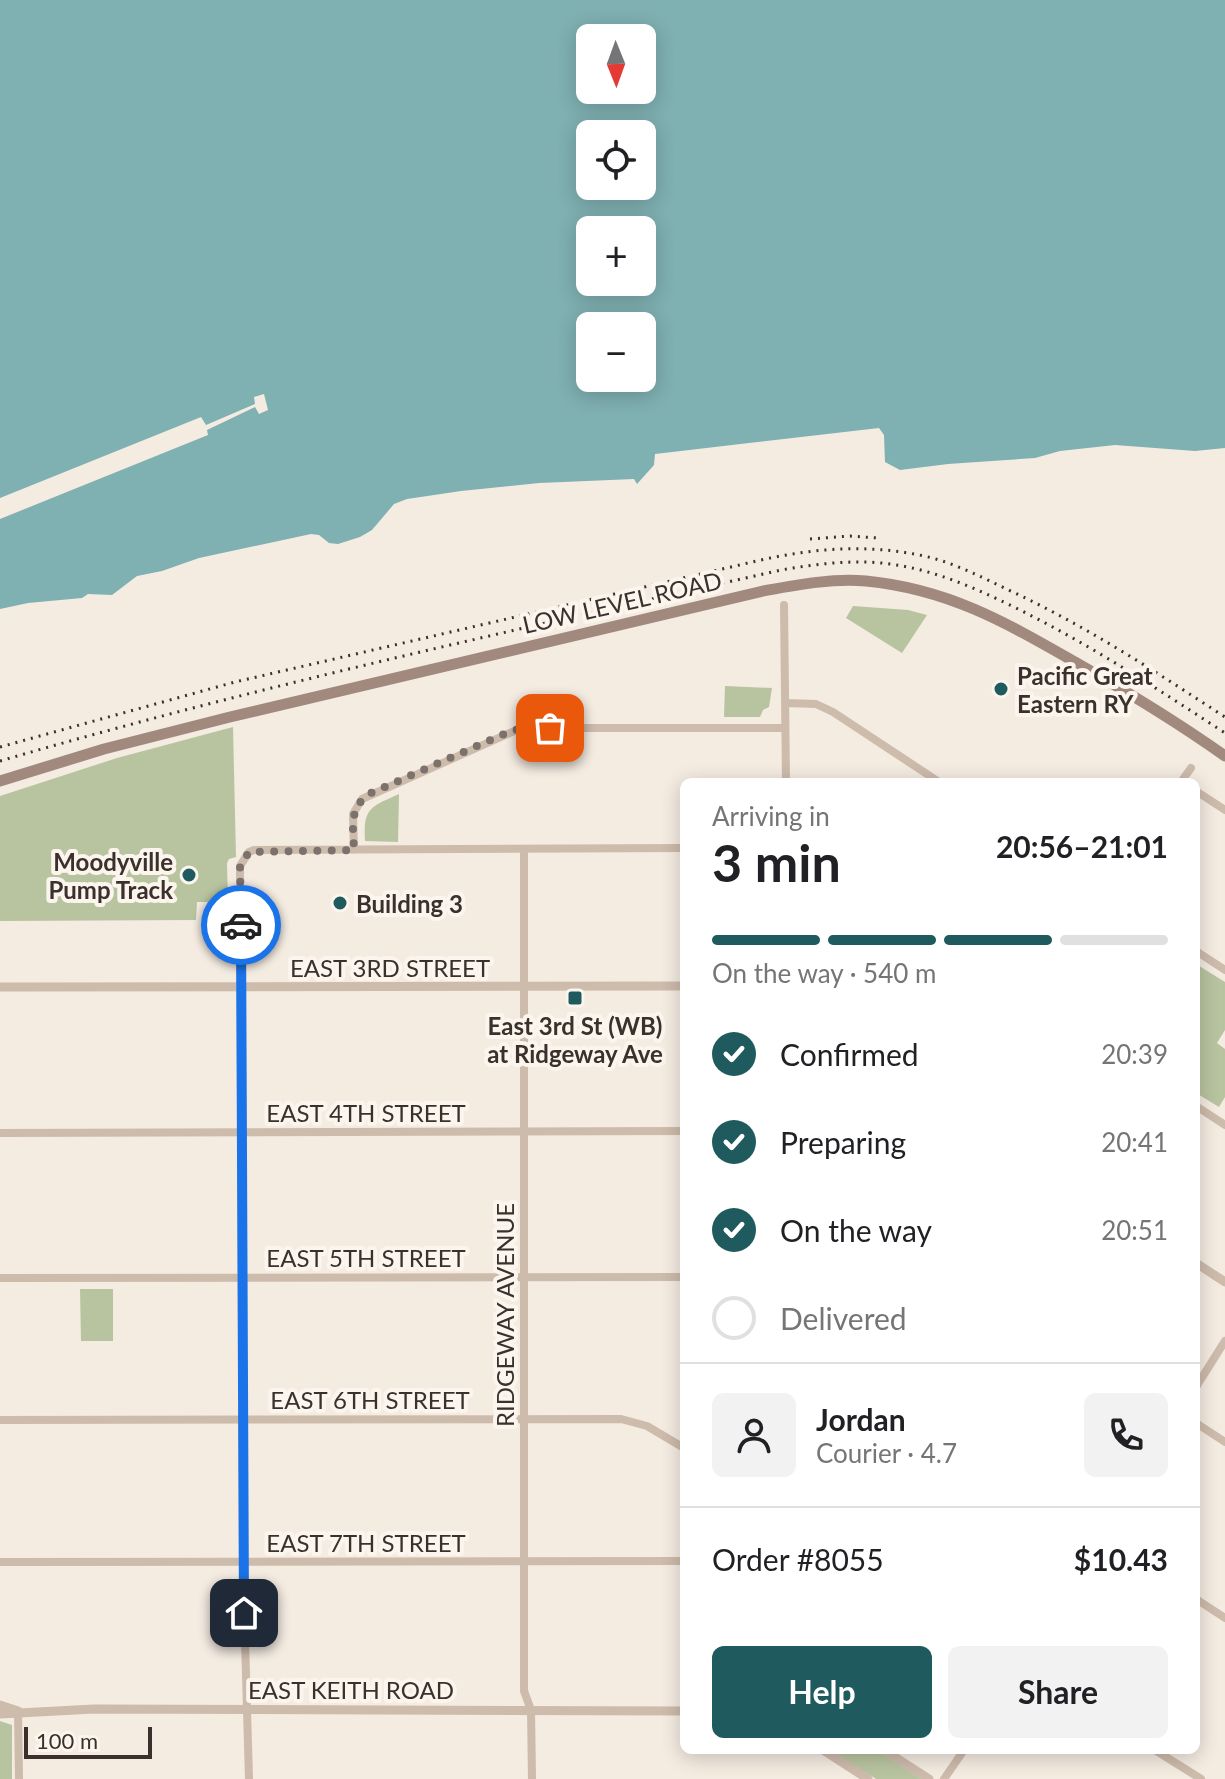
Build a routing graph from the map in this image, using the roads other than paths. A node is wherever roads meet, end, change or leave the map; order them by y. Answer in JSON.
{"nodes":[{"id":1,"x":784,"y":605,"type":"dead end"},
{"id":2,"x":786,"y":703,"type":"junction"},
{"id":3,"x":785,"y":728,"type":"junction"},
{"id":4,"x":1225,"y":756,"type":"edge"},
{"id":5,"x":1191,"y":768,"type":"dead end"},
{"id":6,"x":786,"y":778,"type":"edge"},
{"id":7,"x":933,"y":778,"type":"edge"},
{"id":8,"x":1185,"y":778,"type":"edge"},
{"id":9,"x":0,"y":781,"type":"edge"},
{"id":10,"x":1200,"y":794,"type":"edge"},
{"id":11,"x":1225,"y":810,"type":"edge"},
{"id":12,"x":680,"y":848,"type":"edge"},
{"id":13,"x":524,"y":849,"type":"junction"},
{"id":14,"x":354,"y":850,"type":"junction"},
{"id":15,"x":1200,"y":954,"type":"edge"},
{"id":16,"x":1225,"y":970,"type":"edge"},
{"id":17,"x":680,"y":986,"type":"edge"},
{"id":18,"x":0,"y":987,"type":"edge"},
{"id":19,"x":242,"y":987,"type":"junction"},
{"id":20,"x":524,"y":987,"type":"junction"},
{"id":21,"x":1200,"y":1109,"type":"edge"},
{"id":22,"x":1225,"y":1125,"type":"edge"},
{"id":23,"x":680,"y":1131,"type":"edge"},
{"id":24,"x":524,"y":1132,"type":"junction"},
{"id":25,"x":0,"y":1133,"type":"edge"},
{"id":26,"x":242,"y":1133,"type":"junction"},
{"id":27,"x":1200,"y":1266,"type":"edge"},
{"id":28,"x":242,"y":1277,"type":"junction"},
{"id":29,"x":524,"y":1277,"type":"junction"},
{"id":30,"x":680,"y":1277,"type":"edge"},
{"id":31,"x":0,"y":1278,"type":"edge"},
{"id":32,"x":1225,"y":1282,"type":"edge"},
{"id":33,"x":1225,"y":1341,"type":"edge"},
{"id":34,"x":1200,"y":1381,"type":"edge"},
{"id":35,"x":243,"y":1419,"type":"junction"},
{"id":36,"x":524,"y":1419,"type":"junction"},
{"id":37,"x":0,"y":1420,"type":"edge"},
{"id":38,"x":1200,"y":1426,"type":"edge"},
{"id":39,"x":1225,"y":1442,"type":"edge"},
{"id":40,"x":680,"y":1446,"type":"edge"},
{"id":41,"x":243,"y":1561,"type":"junction"},
{"id":42,"x":680,"y":1561,"type":"edge"},
{"id":43,"x":0,"y":1562,"type":"edge"},
{"id":44,"x":525,"y":1562,"type":"junction"},
{"id":45,"x":1200,"y":1602,"type":"edge"},
{"id":46,"x":1225,"y":1618,"type":"edge"},
{"id":47,"x":0,"y":1705,"type":"edge"},
{"id":48,"x":247,"y":1709,"type":"junction"},
{"id":49,"x":531,"y":1710,"type":"junction"},
{"id":50,"x":18,"y":1711,"type":"junction"},
{"id":51,"x":680,"y":1711,"type":"edge"},
{"id":52,"x":0,"y":1714,"type":"edge"},
{"id":53,"x":829,"y":1754,"type":"edge"},
{"id":54,"x":890,"y":1754,"type":"edge"},
{"id":55,"x":961,"y":1754,"type":"edge"},
{"id":56,"x":1161,"y":1754,"type":"edge"},
{"id":57,"x":19,"y":1779,"type":"edge"},
{"id":58,"x":249,"y":1779,"type":"edge"},
{"id":59,"x":532,"y":1779,"type":"edge"},
{"id":60,"x":868,"y":1779,"type":"edge"},
{"id":61,"x":929,"y":1779,"type":"edge"},
{"id":62,"x":944,"y":1779,"type":"edge"},
{"id":63,"x":1201,"y":1779,"type":"edge"}],
"edges":[{"from":1,"to":2,"type":"street"},
{"from":2,"to":3,"type":"street"},
{"from":2,"to":7,"type":"street"},
{"from":3,"to":6,"type":"street"},
{"from":3,"to":14,"type":"street"},
{"from":4,"to":9,"type":"main road","name":"LOW LEVEL ROAD"},
{"from":5,"to":8,"type":"street"},
{"from":10,"to":11,"type":"street"},
{"from":12,"to":13,"type":"street"},
{"from":13,"to":14,"type":"street"},
{"from":13,"to":20,"type":"street","name":"RIDGEWAY AVENUE"},
{"from":14,"to":19,"type":"street"},
{"from":15,"to":16,"type":"street"},
{"from":17,"to":20,"type":"street","name":"EAST 3RD STREET"},
{"from":18,"to":19,"type":"street","name":"EAST 3RD STREET"},
{"from":19,"to":20,"type":"street","name":"EAST 3RD STREET"},
{"from":19,"to":26,"type":"street"},
{"from":20,"to":24,"type":"street","name":"RIDGEWAY AVENUE"},
{"from":21,"to":22,"type":"street"},
{"from":23,"to":24,"type":"street","name":"EAST 4TH STREET"},
{"from":24,"to":26,"type":"street","name":"EAST 4TH STREET"},
{"from":24,"to":29,"type":"street","name":"RIDGEWAY AVENUE"},
{"from":25,"to":26,"type":"street","name":"EAST 4TH STREET"},
{"from":26,"to":28,"type":"street"},
{"from":27,"to":32,"type":"street"},
{"from":28,"to":29,"type":"street","name":"EAST 5TH STREET"},
{"from":28,"to":31,"type":"street","name":"EAST 5TH STREET"},
{"from":28,"to":35,"type":"street"},
{"from":29,"to":30,"type":"street","name":"EAST 5TH STREET"},
{"from":29,"to":36,"type":"street","name":"RIDGEWAY AVENUE"},
{"from":33,"to":34,"type":"street"},
{"from":35,"to":36,"type":"street","name":"EAST 6TH STREET"},
{"from":35,"to":37,"type":"street","name":"EAST 6TH STREET"},
{"from":35,"to":41,"type":"street"},
{"from":36,"to":40,"type":"street","name":"EAST 6TH STREET"},
{"from":36,"to":44,"type":"street","name":"RIDGEWAY AVENUE"},
{"from":38,"to":39,"type":"street"},
{"from":41,"to":43,"type":"street","name":"EAST 7TH STREET"},
{"from":41,"to":44,"type":"street","name":"EAST 7TH STREET"},
{"from":41,"to":48,"type":"street"},
{"from":42,"to":44,"type":"street","name":"EAST 7TH STREET"},
{"from":44,"to":49,"type":"street","name":"RIDGEWAY AVENUE"},
{"from":45,"to":46,"type":"street"},
{"from":47,"to":50,"type":"street","name":"EAST KEITH ROAD"},
{"from":48,"to":49,"type":"street","name":"EAST KEITH ROAD"},
{"from":48,"to":50,"type":"street","name":"EAST KEITH ROAD"},
{"from":48,"to":58,"type":"street"},
{"from":49,"to":51,"type":"street","name":"EAST KEITH ROAD"},
{"from":49,"to":59,"type":"street","name":"RIDGEWAY AVENUE"},
{"from":50,"to":52,"type":"street","name":"EAST KEITH ROAD"},
{"from":50,"to":57,"type":"street"},
{"from":53,"to":60,"type":"street"},
{"from":54,"to":61,"type":"street"},
{"from":55,"to":62,"type":"street"},
{"from":56,"to":63,"type":"street"}]}
